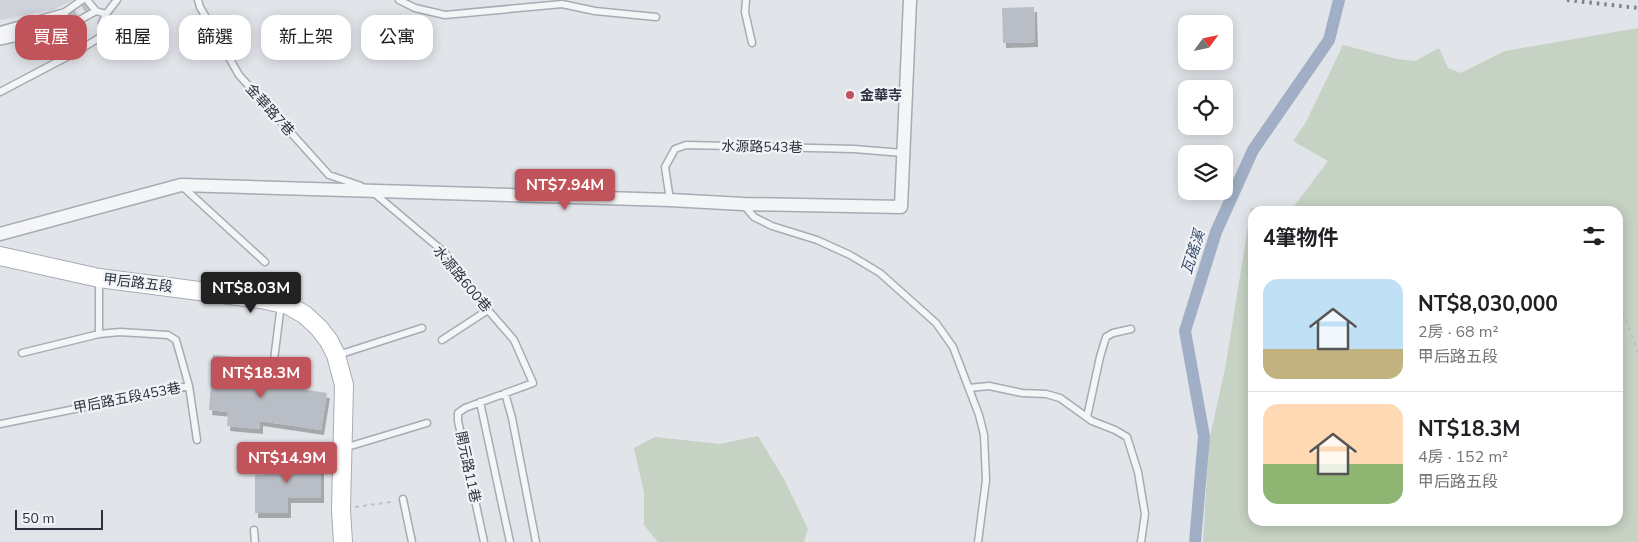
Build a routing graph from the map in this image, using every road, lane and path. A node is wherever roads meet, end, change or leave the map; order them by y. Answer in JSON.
{"nodes":[{"id":1,"x":82,"y":0,"type":"edge"},
{"id":2,"x":87,"y":0,"type":"edge"},
{"id":3,"x":117,"y":0,"type":"edge"},
{"id":4,"x":198,"y":0,"type":"edge"},
{"id":5,"x":399,"y":0,"type":"edge"},
{"id":6,"x":746,"y":0,"type":"edge"},
{"id":7,"x":910,"y":0,"type":"edge"},
{"id":8,"x":96,"y":11,"type":"junction"},
{"id":9,"x":106,"y":14,"type":"junction"},
{"id":10,"x":656,"y":17,"type":"dead end"},
{"id":11,"x":0,"y":30,"type":"edge"},
{"id":12,"x":15,"y":34,"type":"edge"},
{"id":13,"x":0,"y":37,"type":"edge"},
{"id":14,"x":752,"y":43,"type":"dead end"},
{"id":15,"x":0,"y":44,"type":"edge"},
{"id":16,"x":0,"y":92,"type":"edge"},
{"id":17,"x":903,"y":153,"type":"junction"},
{"id":18,"x":181,"y":185,"type":"junction"},
{"id":19,"x":371,"y":190,"type":"junction"},
{"id":20,"x":670,"y":200,"type":"junction"},
{"id":21,"x":743,"y":204,"type":"junction"},
{"id":22,"x":0,"y":234,"type":"edge"},
{"id":23,"x":0,"y":256,"type":"edge"},
{"id":24,"x":265,"y":262,"type":"dead end"},
{"id":25,"x":99,"y":278,"type":"junction"},
{"id":26,"x":281,"y":304,"type":"junction"},
{"id":27,"x":488,"y":310,"type":"junction"},
{"id":28,"x":1623,"y":311,"type":"edge"},
{"id":29,"x":422,"y":328,"type":"dead end"},
{"id":30,"x":1130,"y":329,"type":"dead end"},
{"id":31,"x":99,"y":334,"type":"junction"},
{"id":32,"x":442,"y":340,"type":"dead end"},
{"id":33,"x":22,"y":353,"type":"dead end"},
{"id":34,"x":1638,"y":353,"type":"edge"},
{"id":35,"x":336,"y":355,"type":"junction"},
{"id":36,"x":274,"y":360,"type":"dead end"},
{"id":37,"x":533,"y":383,"type":"joint"},
{"id":38,"x":189,"y":386,"type":"junction"},
{"id":39,"x":969,"y":388,"type":"junction"},
{"id":40,"x":505,"y":393,"type":"junction"},
{"id":41,"x":480,"y":402,"type":"junction"},
{"id":42,"x":1087,"y":417,"type":"junction"},
{"id":43,"x":427,"y":423,"type":"dead end"},
{"id":44,"x":0,"y":424,"type":"edge"},
{"id":45,"x":197,"y":440,"type":"dead end"},
{"id":46,"x":342,"y":449,"type":"junction"},
{"id":47,"x":403,"y":499,"type":"dead end"},
{"id":48,"x":391,"y":502,"type":"dead end"},
{"id":49,"x":341,"y":510,"type":"junction"},
{"id":50,"x":254,"y":530,"type":"dead end"},
{"id":51,"x":344,"y":537,"type":"edge"},
{"id":52,"x":255,"y":542,"type":"edge"},
{"id":53,"x":412,"y":542,"type":"edge"},
{"id":54,"x":484,"y":542,"type":"edge"},
{"id":55,"x":510,"y":542,"type":"edge"},
{"id":56,"x":536,"y":542,"type":"edge"},
{"id":57,"x":978,"y":542,"type":"edge"},
{"id":58,"x":1142,"y":542,"type":"edge"}],
"edges":[{"from":1,"to":11,"type":"lane"},
{"from":2,"to":8,"type":"lane"},
{"from":3,"to":9,"type":"lane"},
{"from":4,"to":19,"type":"lane","name":"金華路7巷"},
{"from":5,"to":10,"type":"lane"},
{"from":6,"to":14,"type":"lane"},
{"from":7,"to":17,"type":"street"},
{"from":8,"to":9,"type":"lane"},
{"from":8,"to":15,"type":"lane"},
{"from":9,"to":16,"type":"lane"},
{"from":12,"to":13,"type":"street"},
{"from":17,"to":20,"type":"lane","name":"水源路543巷"},
{"from":17,"to":21,"type":"street"},
{"from":18,"to":19,"type":"street"},
{"from":18,"to":22,"type":"street"},
{"from":18,"to":24,"type":"lane"},
{"from":19,"to":20,"type":"street"},
{"from":19,"to":27,"type":"lane","name":"水源路600巷"},
{"from":20,"to":21,"type":"street"},
{"from":21,"to":39,"type":"lane"},
{"from":23,"to":25,"type":"main road","name":"甲后路五段"},
{"from":25,"to":26,"type":"main road","name":"甲后路五段"},
{"from":25,"to":31,"type":"lane"},
{"from":26,"to":35,"type":"main road","name":"甲后路五段"},
{"from":26,"to":36,"type":"lane"},
{"from":27,"to":32,"type":"lane"},
{"from":27,"to":37,"type":"lane","name":"水源路600巷"},
{"from":28,"to":34,"type":"path"},
{"from":29,"to":35,"type":"lane"},
{"from":30,"to":42,"type":"lane"},
{"from":31,"to":33,"type":"lane","name":"甲后路五段453巷"},
{"from":31,"to":38,"type":"lane","name":"甲后路五段453巷"},
{"from":35,"to":46,"type":"main road","name":"甲后路五段"},
{"from":37,"to":40,"type":"lane","name":"開元路11巷"},
{"from":38,"to":44,"type":"lane","name":"甲后路五段453巷"},
{"from":38,"to":45,"type":"lane"},
{"from":39,"to":42,"type":"lane"},
{"from":39,"to":57,"type":"lane"},
{"from":40,"to":41,"type":"lane","name":"開元路11巷"},
{"from":40,"to":56,"type":"lane"},
{"from":41,"to":54,"type":"lane","name":"開元路11巷"},
{"from":41,"to":55,"type":"lane"},
{"from":42,"to":58,"type":"lane"},
{"from":43,"to":46,"type":"lane"},
{"from":46,"to":49,"type":"main road","name":"甲后路五段"},
{"from":47,"to":53,"type":"lane"},
{"from":48,"to":49,"type":"path"},
{"from":49,"to":51,"type":"main road","name":"甲后路五段"},
{"from":50,"to":52,"type":"lane"}]}
